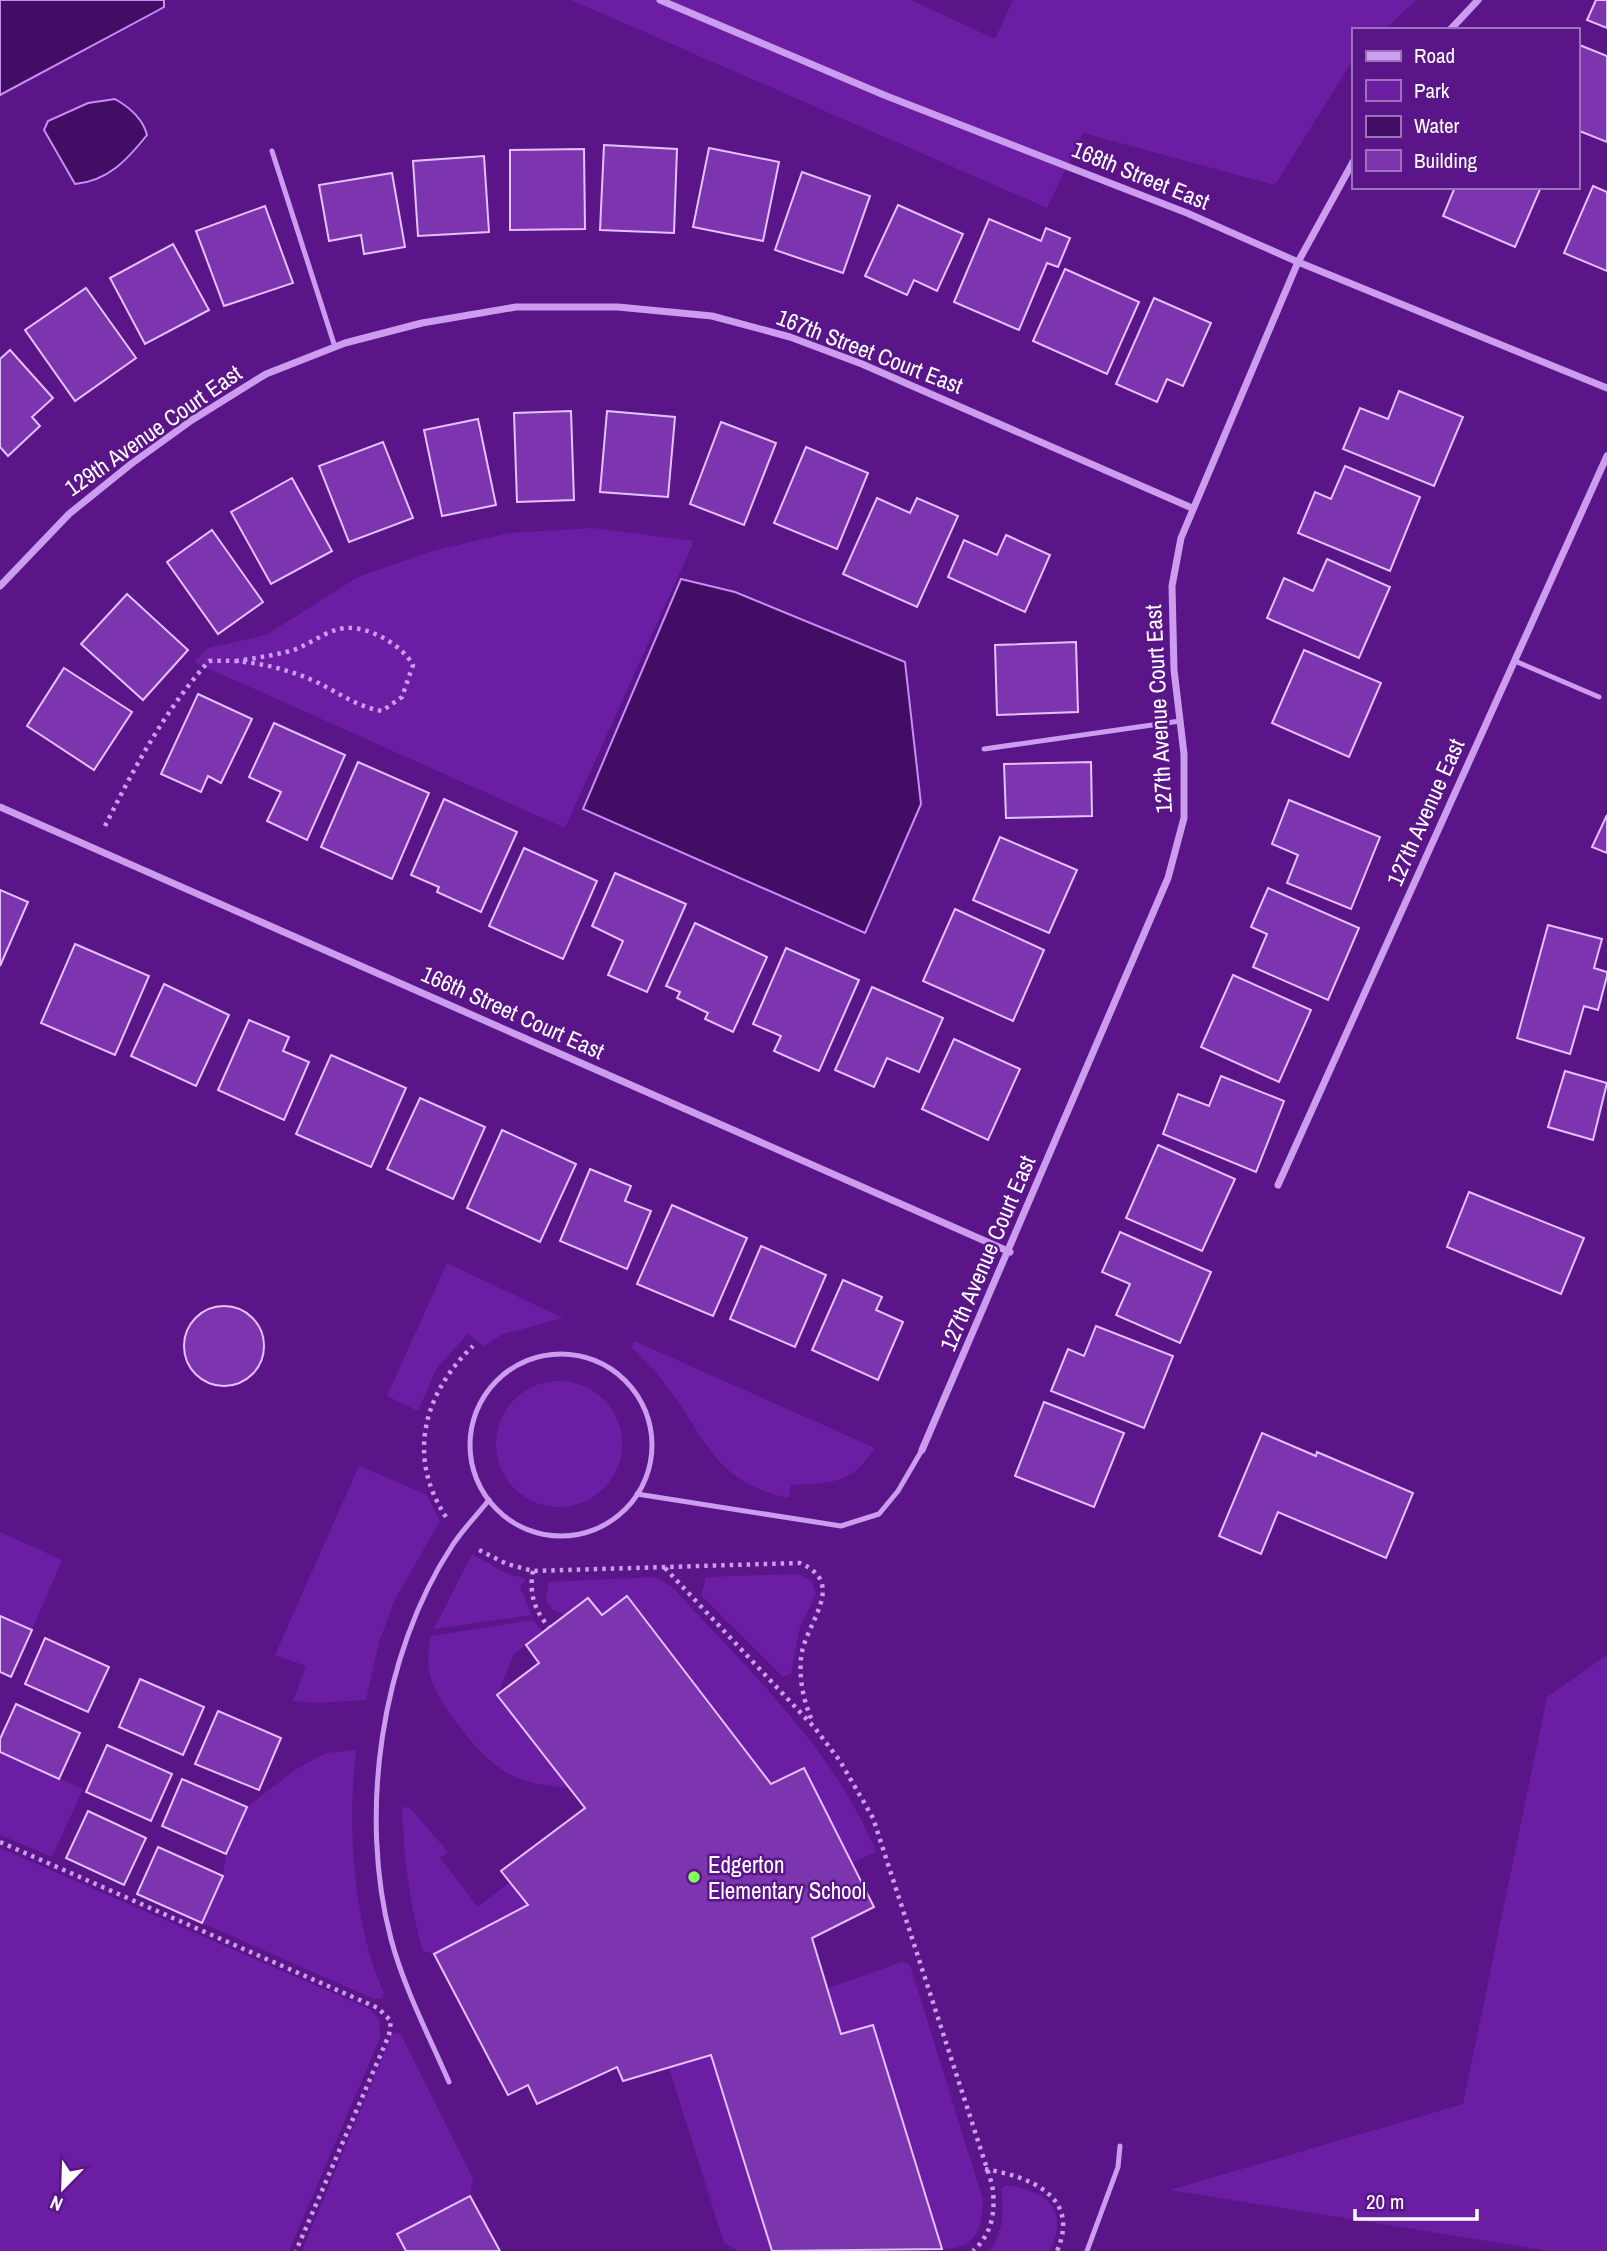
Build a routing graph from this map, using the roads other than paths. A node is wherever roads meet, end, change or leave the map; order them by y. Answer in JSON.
{"nodes":[{"id":1,"x":660,"y":0,"type":"edge"},
{"id":2,"x":1478,"y":0,"type":"edge"},
{"id":3,"x":1452,"y":28,"type":"edge"},
{"id":4,"x":272,"y":151,"type":"dead end"},
{"id":5,"x":1352,"y":164,"type":"edge"},
{"id":6,"x":1298,"y":262,"type":"junction"},
{"id":7,"x":516,"y":307,"type":"joint"},
{"id":8,"x":335,"y":347,"type":"junction"},
{"id":9,"x":1607,"y":388,"type":"edge"},
{"id":10,"x":1607,"y":456,"type":"edge"},
{"id":11,"x":1192,"y":508,"type":"junction"},
{"id":12,"x":0,"y":586,"type":"edge"},
{"id":13,"x":1514,"y":661,"type":"junction"},
{"id":14,"x":1599,"y":698,"type":"dead end"},
{"id":15,"x":1180,"y":721,"type":"junction"},
{"id":16,"x":984,"y":749,"type":"dead end"},
{"id":17,"x":0,"y":807,"type":"edge"},
{"id":18,"x":1278,"y":1185,"type":"dead end"},
{"id":19,"x":1010,"y":1252,"type":"junction"},
{"id":20,"x":922,"y":1450,"type":"joint"},
{"id":21,"x":637,"y":1494,"type":"junction"},
{"id":22,"x":489,"y":1500,"type":"junction"},
{"id":23,"x":449,"y":2082,"type":"dead end"},
{"id":24,"x":1120,"y":2146,"type":"dead end"},
{"id":25,"x":1087,"y":2251,"type":"edge"}],
"edges":[{"from":1,"to":6,"type":"street","name":"168th Street East"},
{"from":2,"to":3,"type":"street"},
{"from":4,"to":8,"type":"lane"},
{"from":5,"to":6,"type":"street","name":"127th Avenue Court East"},
{"from":6,"to":9,"type":"street","name":"168th Street East"},
{"from":6,"to":11,"type":"street","name":"127th Avenue Court East"},
{"from":7,"to":8,"type":"street","name":"129th Avenue Court East"},
{"from":7,"to":11,"type":"street","name":"167th Street Court East"},
{"from":8,"to":12,"type":"street","name":"129th Avenue Court East"},
{"from":10,"to":13,"type":"street","name":"127th Avenue East"},
{"from":11,"to":15,"type":"street","name":"127th Avenue Court East"},
{"from":13,"to":14,"type":"lane"},
{"from":13,"to":18,"type":"street","name":"127th Avenue East"},
{"from":15,"to":16,"type":"lane"},
{"from":15,"to":19,"type":"street","name":"127th Avenue Court East"},
{"from":17,"to":19,"type":"street","name":"166th Street Court East"},
{"from":19,"to":20,"type":"street","name":"127th Avenue Court East"},
{"from":20,"to":21,"type":"lane"},
{"from":21,"to":22,"type":"lane"},
{"from":21,"to":22,"type":"lane"},
{"from":22,"to":23,"type":"lane"},
{"from":24,"to":25,"type":"lane"}]}
